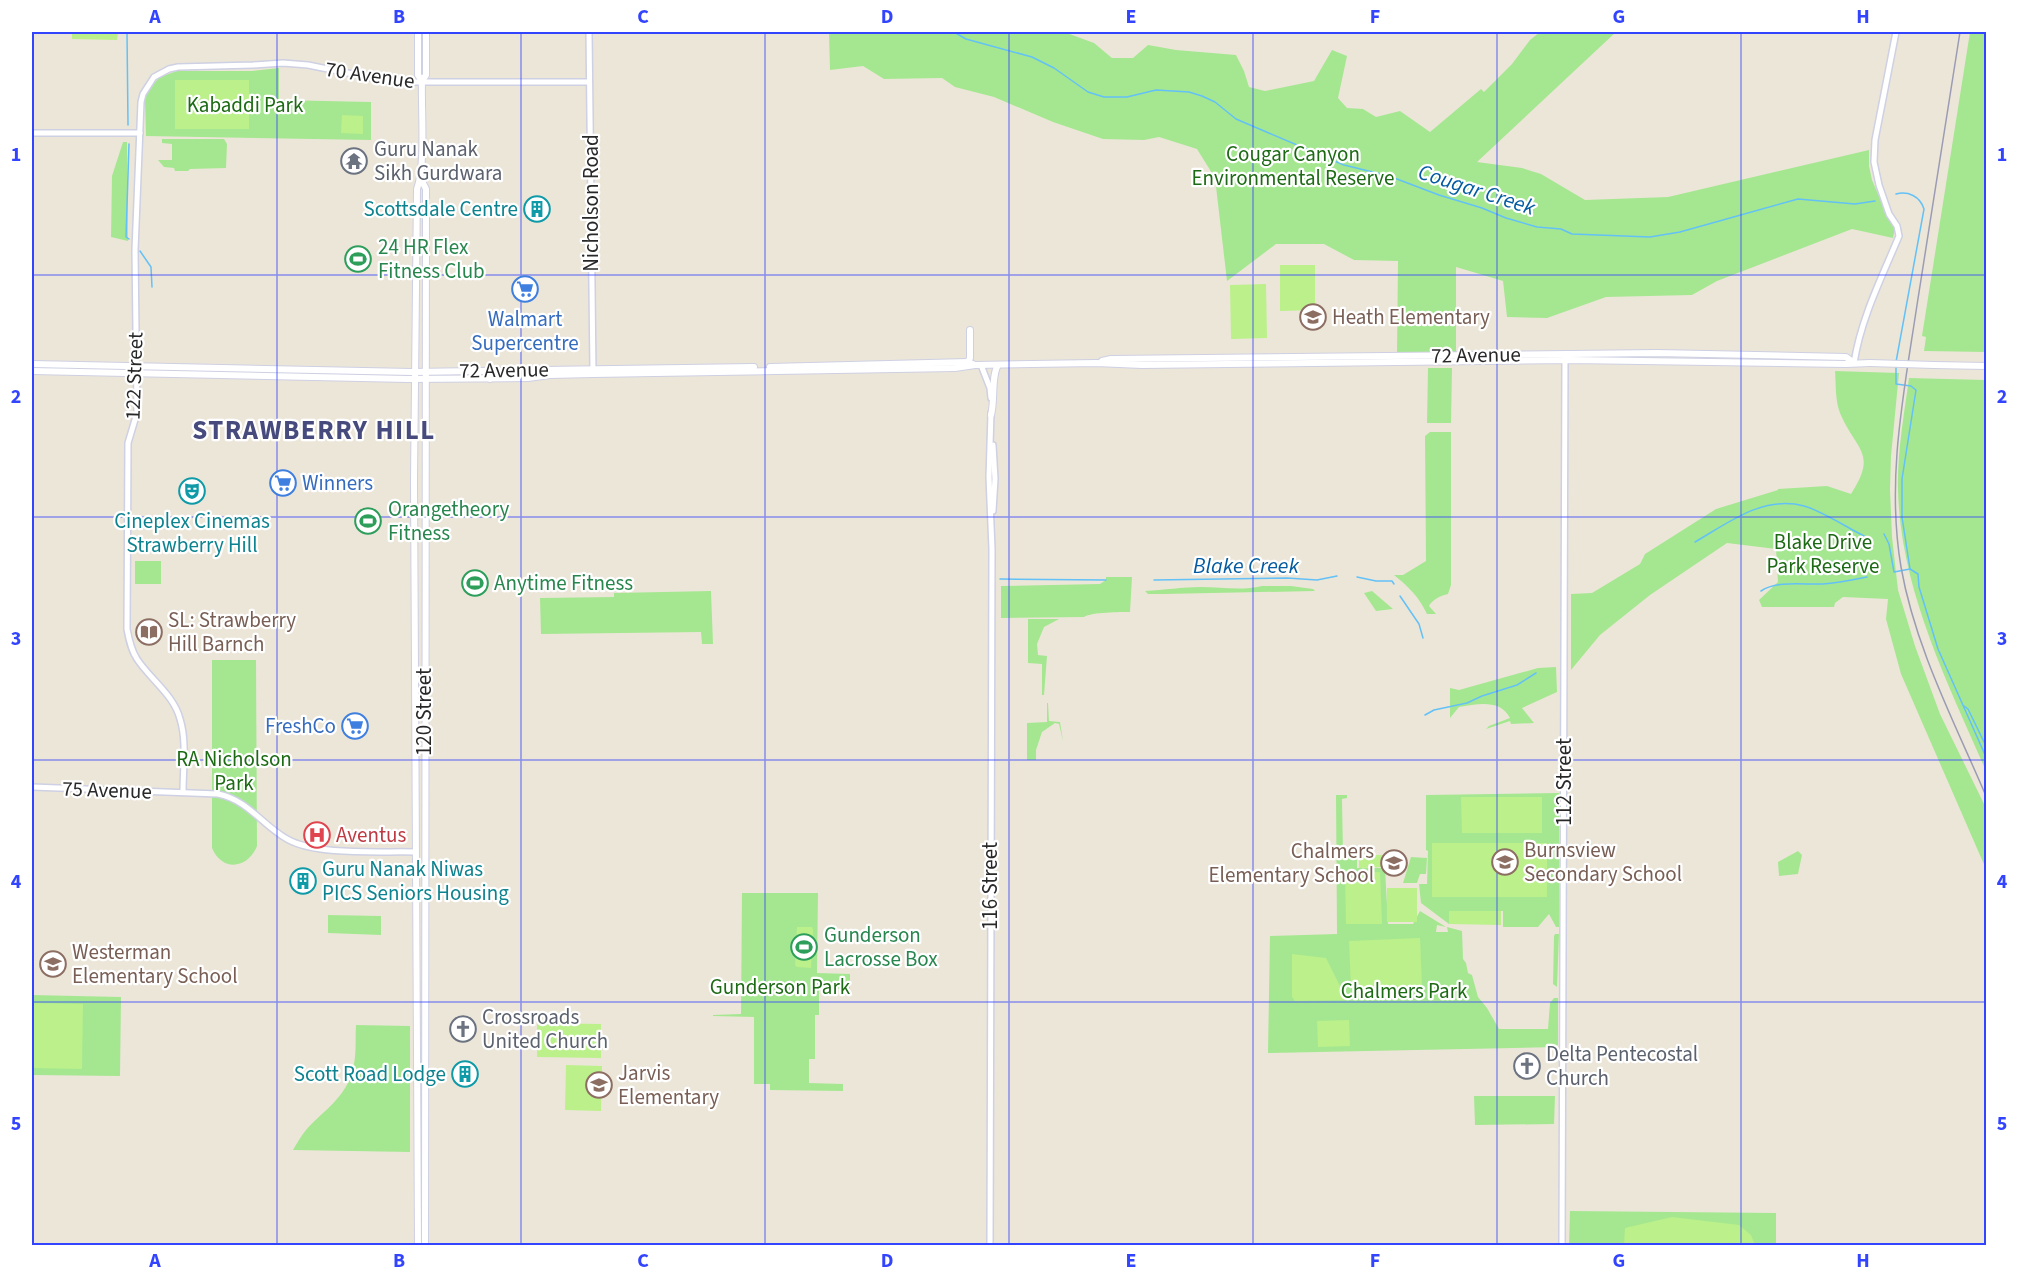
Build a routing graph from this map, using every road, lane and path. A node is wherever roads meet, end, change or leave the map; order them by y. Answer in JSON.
{"nodes":[{"id":1,"x":418,"y":32,"type":"edge"},
{"id":2,"x":426,"y":32,"type":"edge"},
{"id":3,"x":589,"y":32,"type":"edge"},
{"id":4,"x":1896,"y":32,"type":"edge"},
{"id":5,"x":154,"y":77,"type":"joint"},
{"id":6,"x":422,"y":82,"type":"junction"},
{"id":7,"x":589,"y":82,"type":"junction"},
{"id":8,"x":32,"y":133,"type":"edge"},
{"id":9,"x":140,"y":133,"type":"junction"},
{"id":10,"x":421,"y":179,"type":"junction"},
{"id":11,"x":970,"y":330,"type":"dead end"},
{"id":12,"x":1565,"y":357,"type":"junction"},
{"id":13,"x":968,"y":362,"type":"junction"},
{"id":14,"x":1854,"y":363,"type":"junction"},
{"id":15,"x":32,"y":364,"type":"edge"},
{"id":16,"x":978,"y":365,"type":"junction"},
{"id":17,"x":999,"y":365,"type":"junction"},
{"id":18,"x":1986,"y":366,"type":"edge"},
{"id":19,"x":137,"y":370,"type":"junction"},
{"id":20,"x":525,"y":370,"type":"junction"},
{"id":21,"x":32,"y":371,"type":"edge"},
{"id":22,"x":426,"y":371,"type":"junction"},
{"id":23,"x":593,"y":371,"type":"junction"},
{"id":24,"x":416,"y":372,"type":"junction"},
{"id":25,"x":426,"y":379,"type":"junction"},
{"id":26,"x":489,"y":379,"type":"junction"},
{"id":27,"x":416,"y":380,"type":"junction"},
{"id":28,"x":991,"y":415,"type":"junction"},
{"id":29,"x":415,"y":696,"type":"junction"},
{"id":30,"x":424,"y":729,"type":"junction"},
{"id":31,"x":415,"y":731,"type":"junction"},
{"id":32,"x":424,"y":768,"type":"junction"},
{"id":33,"x":32,"y":787,"type":"edge"},
{"id":34,"x":183,"y":792,"type":"junction"},
{"id":35,"x":415,"y":852,"type":"junction"},
{"id":36,"x":418,"y":1157,"type":"junction"},
{"id":37,"x":424,"y":1181,"type":"junction"},
{"id":38,"x":420,"y":1244,"type":"edge"},
{"id":39,"x":990,"y":1245,"type":"edge"},
{"id":40,"x":1562,"y":1245,"type":"edge"}],
"edges":[{"from":1,"to":6,"type":"main road","name":"120 Street"},
{"from":2,"to":6,"type":"main road","name":"120 Street"},
{"from":3,"to":7,"type":"street","name":"Nicholson Road"},
{"from":4,"to":14,"type":"street"},
{"from":5,"to":6,"type":"street","name":"70 Avenue"},
{"from":5,"to":9,"type":"street","name":"122 Street"},
{"from":6,"to":7,"type":"street","name":"70 Avenue"},
{"from":6,"to":10,"type":"main road","name":"120 Street"},
{"from":7,"to":23,"type":"street","name":"Nicholson Road"},
{"from":8,"to":9,"type":"street"},
{"from":9,"to":19,"type":"street","name":"122 Street"},
{"from":10,"to":22,"type":"main road","name":"120 Street"},
{"from":10,"to":24,"type":"main road","name":"120 Street"},
{"from":11,"to":13,"type":"main road"},
{"from":12,"to":14,"type":"main road","name":"72 Avenue"},
{"from":12,"to":17,"type":"main road","name":"72 Avenue"},
{"from":12,"to":40,"type":"street","name":"112 Street"},
{"from":13,"to":16,"type":"main road","name":"72 Avenue"},
{"from":13,"to":23,"type":"main road","name":"72 Avenue"},
{"from":14,"to":18,"type":"main road","name":"72 Avenue","bridge":true},
{"from":15,"to":19,"type":"main road","name":"72 Avenue"},
{"from":16,"to":17,"type":"main road","name":"72 Avenue"},
{"from":16,"to":23,"type":"main road","name":"72 Avenue"},
{"from":16,"to":28,"type":"street","name":"116 Street"},
{"from":17,"to":28,"type":"main road"},
{"from":19,"to":21,"type":"main road","name":"72 Avenue"},
{"from":19,"to":24,"type":"main road","name":"72 Avenue"},
{"from":19,"to":27,"type":"main road","name":"72 Avenue"},
{"from":19,"to":34,"type":"street","name":"122 Street"},
{"from":20,"to":22,"type":"main road","name":"72 Avenue"},
{"from":20,"to":23,"type":"main road","name":"72 Avenue"},
{"from":20,"to":26,"type":"main road"},
{"from":22,"to":24,"type":"main road","name":"72 Avenue"},
{"from":22,"to":25,"type":"main road","name":"120 Street"},
{"from":23,"to":26,"type":"main road","name":"72 Avenue"},
{"from":24,"to":27,"type":"main road","name":"120 Street"},
{"from":25,"to":26,"type":"main road","name":"72 Avenue"},
{"from":25,"to":27,"type":"main road","name":"72 Avenue"},
{"from":25,"to":30,"type":"main road","name":"120 Street"},
{"from":27,"to":29,"type":"main road","name":"120 Street"},
{"from":28,"to":39,"type":"street","name":"116 Street"},
{"from":29,"to":30,"type":"main road"},
{"from":29,"to":31,"type":"main road","name":"120 Street"},
{"from":30,"to":32,"type":"main road","name":"120 Street"},
{"from":31,"to":32,"type":"main road"},
{"from":31,"to":35,"type":"main road","name":"120 Street"},
{"from":32,"to":37,"type":"main road","name":"120 Street"},
{"from":33,"to":34,"type":"street","name":"75 Avenue"},
{"from":34,"to":35,"type":"street","name":"75 Avenue"},
{"from":35,"to":36,"type":"main road","name":"120 Street"},
{"from":36,"to":37,"type":"main road"},
{"from":36,"to":38,"type":"main road","name":"120 Street"},
{"from":37,"to":38,"type":"main road","name":"120 Street"}]}
